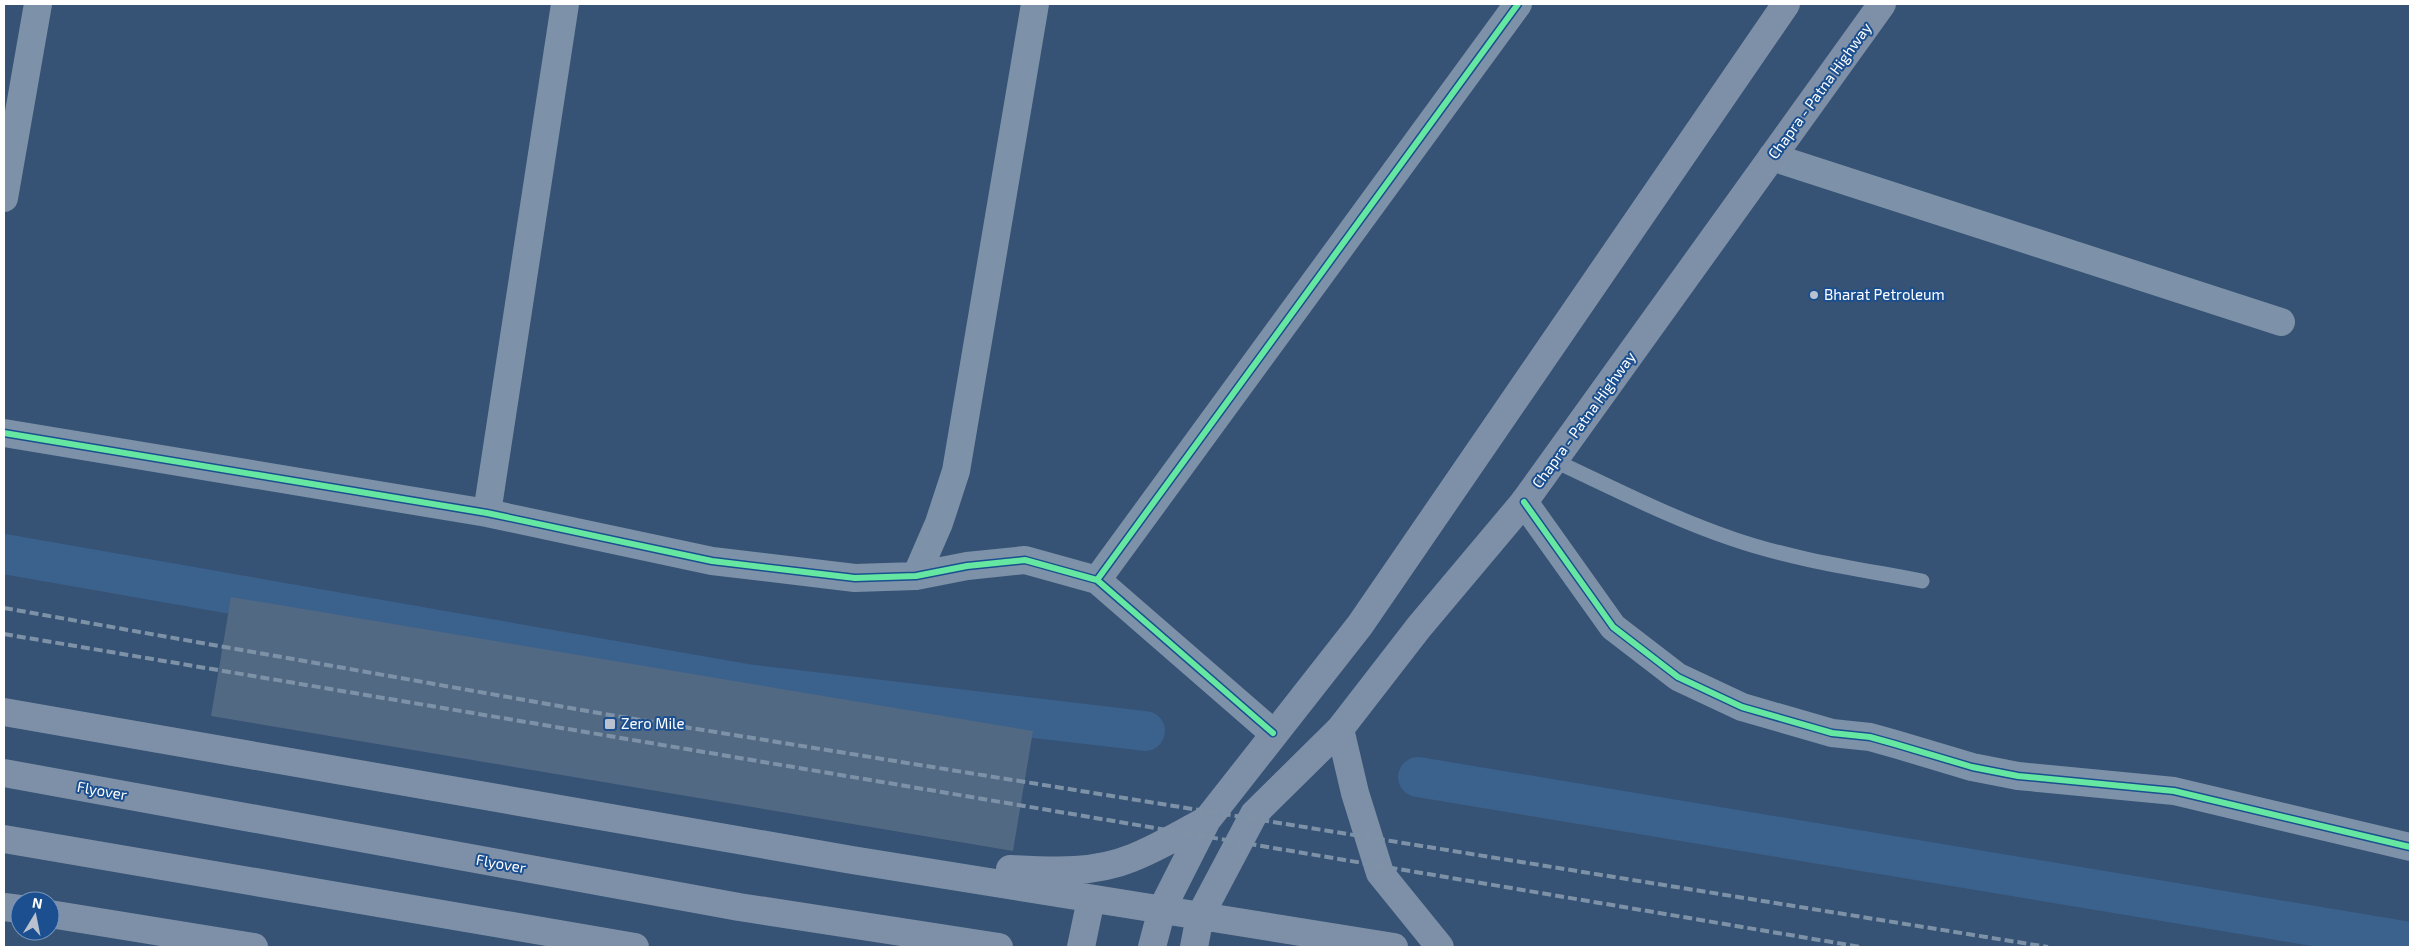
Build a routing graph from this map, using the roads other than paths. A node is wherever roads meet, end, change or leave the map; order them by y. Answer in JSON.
{"nodes":[{"id":1,"x":38,"y":4,"type":"edge"},
{"id":2,"x":565,"y":4,"type":"edge"},
{"id":3,"x":1036,"y":4,"type":"edge"},
{"id":4,"x":1518,"y":4,"type":"edge"},
{"id":5,"x":1786,"y":4,"type":"edge"},
{"id":6,"x":1882,"y":4,"type":"edge"},
{"id":7,"x":1772,"y":158,"type":"junction"},
{"id":8,"x":4,"y":198,"type":"edge"},
{"id":9,"x":2281,"y":322,"type":"dead end"},
{"id":10,"x":4,"y":433,"type":"edge"},
{"id":11,"x":1554,"y":461,"type":"junction"},
{"id":12,"x":1524,"y":502,"type":"junction"},
{"id":13,"x":487,"y":513,"type":"junction"},
{"id":14,"x":916,"y":576,"type":"junction"},
{"id":15,"x":1097,"y":580,"type":"junction"},
{"id":16,"x":1922,"y":581,"type":"dead end"},
{"id":17,"x":4,"y":712,"type":"edge"},
{"id":18,"x":1340,"y":729,"type":"junction"},
{"id":19,"x":1274,"y":733,"type":"junction"},
{"id":20,"x":4,"y":773,"type":"edge"},
{"id":21,"x":1207,"y":820,"type":"junction"},
{"id":22,"x":4,"y":839,"type":"edge"},
{"id":23,"x":2410,"y":847,"type":"edge"},
{"id":24,"x":852,"y":860,"type":"junction"},
{"id":25,"x":1091,"y":899,"type":"junction"},
{"id":26,"x":1162,"y":909,"type":"junction"},
{"id":27,"x":60,"y":916,"type":"edge"},
{"id":28,"x":1200,"y":916,"type":"junction"},
{"id":29,"x":1270,"y":938,"type":"edge"},
{"id":30,"x":1153,"y":943,"type":"edge"},
{"id":31,"x":254,"y":947,"type":"edge"},
{"id":32,"x":635,"y":947,"type":"edge"},
{"id":33,"x":999,"y":947,"type":"edge"},
{"id":34,"x":1081,"y":947,"type":"edge"},
{"id":35,"x":1194,"y":947,"type":"edge"},
{"id":36,"x":1394,"y":947,"type":"edge"},
{"id":37,"x":1440,"y":947,"type":"edge"}],
"edges":[{"from":1,"to":8,"type":"street"},
{"from":2,"to":13,"type":"street"},
{"from":3,"to":14,"type":"street"},
{"from":4,"to":15,"type":"street"},
{"from":5,"to":19,"type":"highway"},
{"from":6,"to":7,"type":"highway","name":"Chapra - Patna Highway"},
{"from":7,"to":9,"type":"street"},
{"from":7,"to":11,"type":"highway","name":"Chapra - Patna Highway"},
{"from":10,"to":13,"type":"street"},
{"from":11,"to":12,"type":"highway","name":"Chapra - Patna Highway"},
{"from":11,"to":16,"type":"lane"},
{"from":12,"to":18,"type":"highway","name":"Chapra - Patna Highway"},
{"from":12,"to":23,"type":"street"},
{"from":13,"to":14,"type":"street"},
{"from":14,"to":15,"type":"street"},
{"from":15,"to":19,"type":"street"},
{"from":17,"to":24,"type":"highway"},
{"from":18,"to":28,"type":"highway","name":"Chapra - Patna Highway"},
{"from":18,"to":37,"type":"highway"},
{"from":19,"to":21,"type":"highway"},
{"from":20,"to":33,"type":"highway","name":"Flyover"},
{"from":21,"to":24,"type":"highway"},
{"from":21,"to":26,"type":"highway"},
{"from":22,"to":32,"type":"highway"},
{"from":24,"to":25,"type":"highway"},
{"from":25,"to":26,"type":"highway"},
{"from":25,"to":34,"type":"highway"},
{"from":26,"to":28,"type":"highway"},
{"from":26,"to":30,"type":"highway"},
{"from":27,"to":31,"type":"highway"},
{"from":28,"to":29,"type":"highway"},
{"from":28,"to":35,"type":"highway","name":"Chapra - Patna Highway"},
{"from":29,"to":36,"type":"highway"}]}
